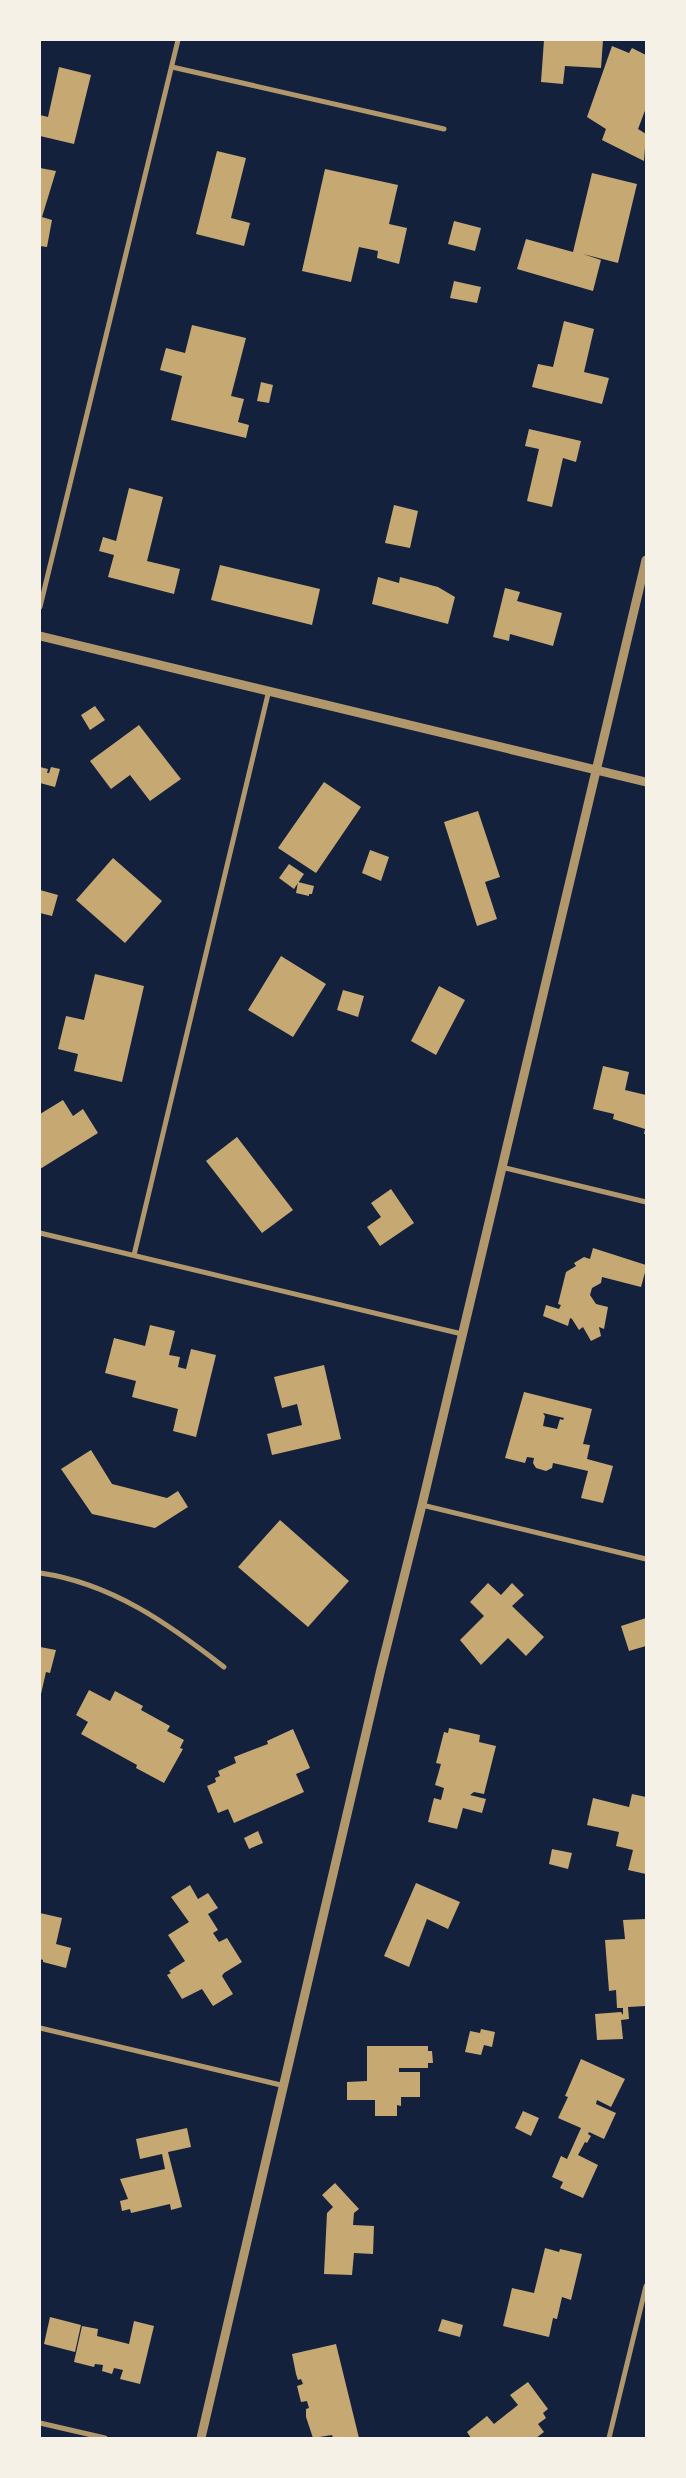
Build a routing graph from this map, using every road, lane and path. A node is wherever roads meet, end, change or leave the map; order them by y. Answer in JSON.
{"nodes":[{"id":1,"x":178,"y":40,"type":"edge"},
{"id":2,"x":172,"y":67,"type":"junction"},
{"id":3,"x":444,"y":129,"type":"dead end"},
{"id":4,"x":646,"y":560,"type":"edge"},
{"id":5,"x":40,"y":607,"type":"edge"},
{"id":6,"x":40,"y":636,"type":"edge"},
{"id":7,"x":269,"y":690,"type":"junction"},
{"id":8,"x":595,"y":770,"type":"junction"},
{"id":9,"x":646,"y":782,"type":"edge"},
{"id":10,"x":501,"y":1167,"type":"junction"},
{"id":11,"x":646,"y":1202,"type":"edge"},
{"id":12,"x":40,"y":1233,"type":"edge"},
{"id":13,"x":134,"y":1255,"type":"junction"},
{"id":14,"x":462,"y":1334,"type":"junction"},
{"id":15,"x":422,"y":1505,"type":"junction"},
{"id":16,"x":646,"y":1559,"type":"edge"},
{"id":17,"x":40,"y":1573,"type":"edge"},
{"id":18,"x":224,"y":1667,"type":"dead end"},
{"id":19,"x":40,"y":2028,"type":"edge"},
{"id":20,"x":284,"y":2086,"type":"junction"},
{"id":21,"x":646,"y":2286,"type":"edge"},
{"id":22,"x":40,"y":2423,"type":"edge"},
{"id":23,"x":104,"y":2438,"type":"edge"},
{"id":24,"x":201,"y":2438,"type":"edge"},
{"id":25,"x":609,"y":2438,"type":"edge"}],
"edges":[{"from":1,"to":2,"type":"street"},
{"from":2,"to":3,"type":"street"},
{"from":2,"to":5,"type":"street"},
{"from":4,"to":8,"type":"street"},
{"from":6,"to":7,"type":"street"},
{"from":7,"to":8,"type":"street"},
{"from":7,"to":13,"type":"street"},
{"from":8,"to":9,"type":"street"},
{"from":8,"to":10,"type":"street"},
{"from":10,"to":11,"type":"street"},
{"from":10,"to":14,"type":"street"},
{"from":12,"to":13,"type":"street"},
{"from":13,"to":14,"type":"street"},
{"from":14,"to":15,"type":"street"},
{"from":15,"to":16,"type":"street"},
{"from":15,"to":20,"type":"street"},
{"from":17,"to":18,"type":"street"},
{"from":19,"to":20,"type":"street"},
{"from":20,"to":24,"type":"street"},
{"from":21,"to":25,"type":"street"},
{"from":22,"to":23,"type":"street"}]}
